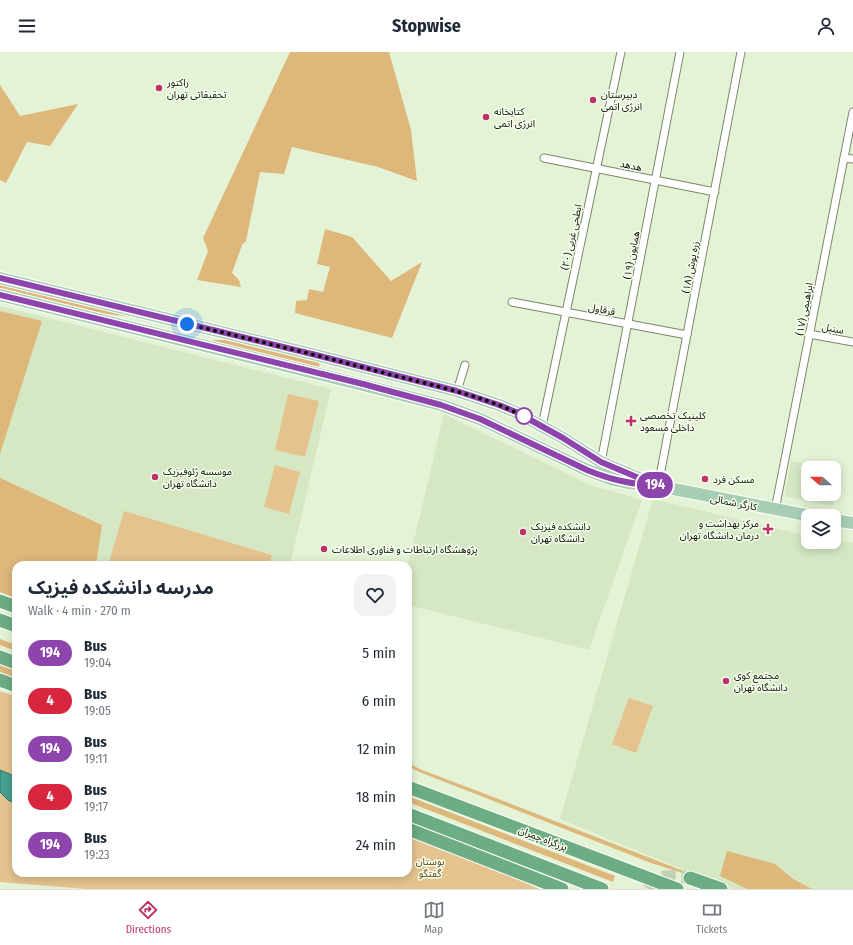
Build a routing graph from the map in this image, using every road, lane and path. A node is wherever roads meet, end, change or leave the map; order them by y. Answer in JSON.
{"nodes":[{"id":1,"x":621,"y":52,"type":"edge"},
{"id":2,"x":680,"y":52,"type":"edge"},
{"id":3,"x":741,"y":52,"type":"edge"},
{"id":4,"x":853,"y":112,"type":"edge"},
{"id":5,"x":544,"y":158,"type":"dead end"},
{"id":6,"x":844,"y":158,"type":"junction"},
{"id":7,"x":853,"y":159,"type":"edge"},
{"id":8,"x":596,"y":168,"type":"junction"},
{"id":9,"x":656,"y":180,"type":"junction"},
{"id":10,"x":715,"y":192,"type":"junction"},
{"id":11,"x":0,"y":278,"type":"edge"},
{"id":12,"x":0,"y":295,"type":"edge"},
{"id":13,"x":512,"y":302,"type":"dead end"},
{"id":14,"x":566,"y":312,"type":"junction"},
{"id":15,"x":628,"y":324,"type":"junction"},
{"id":16,"x":809,"y":334,"type":"junction"},
{"id":17,"x":687,"y":335,"type":"junction"},
{"id":18,"x":853,"y":342,"type":"edge"},
{"id":19,"x":465,"y":365,"type":"dead end"},
{"id":20,"x":457,"y":391,"type":"junction"},
{"id":21,"x":542,"y":426,"type":"junction"},
{"id":22,"x":563,"y":438,"type":"junction"},
{"id":23,"x":554,"y":455,"type":"junction"},
{"id":24,"x":601,"y":462,"type":"junction"},
{"id":25,"x":658,"y":486,"type":"junction"},
{"id":26,"x":775,"y":510,"type":"junction"},
{"id":27,"x":801,"y":514,"type":"edge"},
{"id":28,"x":841,"y":521,"type":"edge"},
{"id":29,"x":853,"y":523,"type":"edge"},
{"id":30,"x":0,"y":601,"type":"edge"},
{"id":31,"x":12,"y":606,"type":"edge"},
{"id":32,"x":0,"y":620,"type":"edge"},
{"id":33,"x":12,"y":624,"type":"edge"},
{"id":34,"x":0,"y":657,"type":"edge"},
{"id":35,"x":12,"y":662,"type":"edge"},
{"id":36,"x":0,"y":680,"type":"edge"},
{"id":37,"x":12,"y":684,"type":"edge"},
{"id":38,"x":412,"y":789,"type":"edge"},
{"id":39,"x":412,"y":816,"type":"edge"},
{"id":40,"x":412,"y":831,"type":"edge"},
{"id":41,"x":690,"y":878,"type":"tunnel mouth"},
{"id":42,"x":562,"y":889,"type":"edge"},
{"id":43,"x":602,"y":889,"type":"edge"},
{"id":44,"x":677,"y":889,"type":"edge"},
{"id":45,"x":722,"y":889,"type":"edge"}],
"edges":[{"from":1,"to":8,"type":"street","name":"ابطحی غربی (۲۰)"},
{"from":2,"to":9,"type":"street","name":"همایون (۱۹)"},
{"from":3,"to":10,"type":"street","name":"زره پوش (۱۸)"},
{"from":4,"to":6,"type":"street","name":"ابراهیمی (۱۷)"},
{"from":5,"to":8,"type":"street","name":"هدهد"},
{"from":6,"to":7,"type":"street"},
{"from":6,"to":16,"type":"street","name":"ابراهیمی (۱۷)"},
{"from":8,"to":9,"type":"street","name":"هدهد"},
{"from":8,"to":14,"type":"street","name":"ابطحی غربی (۲۰)"},
{"from":9,"to":10,"type":"street","name":"هدهد"},
{"from":9,"to":15,"type":"street","name":"همایون (۱۹)"},
{"from":10,"to":17,"type":"street","name":"زره پوش (۱۸)"},
{"from":11,"to":20,"type":"main road","name":"کارگر شمالی"},
{"from":12,"to":23,"type":"main road","name":"کارگر شمالی"},
{"from":13,"to":14,"type":"street","name":"قرقاول"},
{"from":14,"to":15,"type":"street","name":"قرقاول"},
{"from":14,"to":21,"type":"street","name":"ابطحی غربی (۲۰)"},
{"from":15,"to":17,"type":"street","name":"قرقاول"},
{"from":15,"to":24,"type":"street","name":"همایون (۱۹)"},
{"from":16,"to":18,"type":"street","name":"سنبل"},
{"from":16,"to":26,"type":"street","name":"ابراهیمی (۱۷)"},
{"from":17,"to":25,"type":"street","name":"زره پوش (۱۸)"},
{"from":19,"to":20,"type":"street"},
{"from":20,"to":21,"type":"main road","name":"کارگر شمالی"},
{"from":21,"to":22,"type":"main road","name":"کارگر شمالی"},
{"from":22,"to":23,"type":"main road"},
{"from":22,"to":24,"type":"main road","name":"کارگر شمالی"},
{"from":23,"to":25,"type":"main road","name":"کارگر شمالی"},
{"from":24,"to":25,"type":"main road","name":"کارگر شمالی"},
{"from":25,"to":26,"type":"main road","name":"کارگر شمالی"},
{"from":26,"to":27,"type":"main road","name":"کارگر شمالی"},
{"from":28,"to":29,"type":"main road"},
{"from":30,"to":31,"type":"highway"},
{"from":32,"to":33,"type":"highway"},
{"from":34,"to":35,"type":"highway"},
{"from":36,"to":37,"type":"highway"},
{"from":38,"to":44,"type":"highway","name":"بزرگراه چمران"},
{"from":39,"to":43,"type":"highway"},
{"from":40,"to":42,"type":"highway"},
{"from":41,"to":45,"type":"highway"}]}
